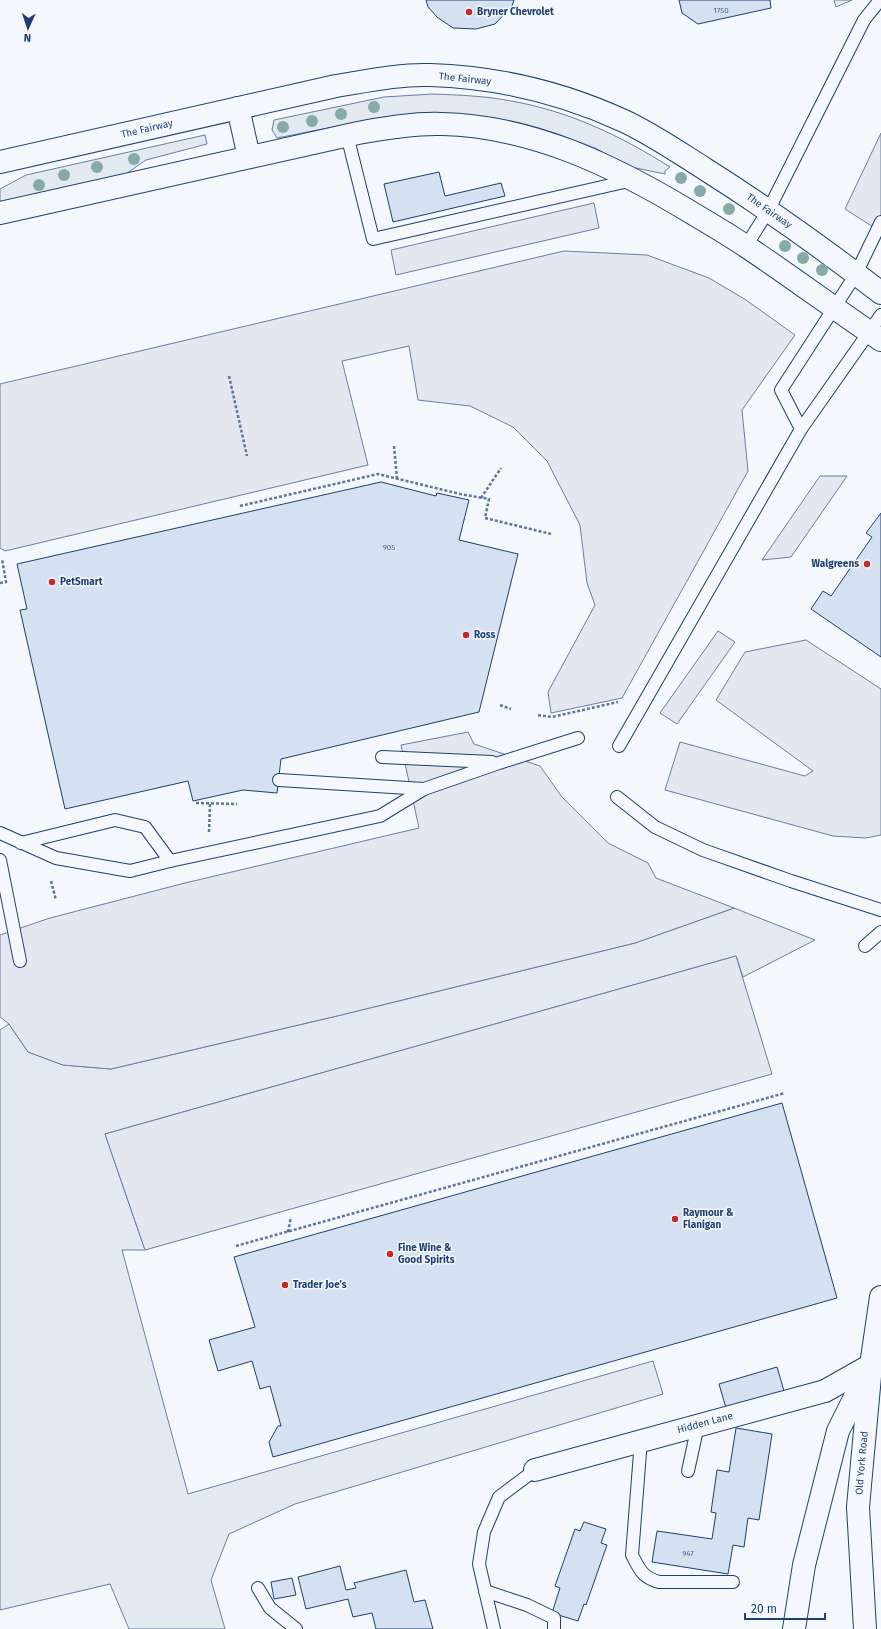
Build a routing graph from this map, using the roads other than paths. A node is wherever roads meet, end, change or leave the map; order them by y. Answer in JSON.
{"nodes":[{"id":1,"x":880,"y":0,"type":"edge"},
{"id":2,"x":238,"y":108,"type":"junction"},
{"id":3,"x":347,"y":135,"type":"junction"},
{"id":4,"x":249,"y":157,"type":"junction"},
{"id":5,"x":0,"y":162,"type":"edge"},
{"id":6,"x":636,"y":180,"type":"junction"},
{"id":7,"x":768,"y":211,"type":"junction"},
{"id":8,"x":0,"y":213,"type":"edge"},
{"id":9,"x":881,"y":222,"type":"edge"},
{"id":10,"x":746,"y":246,"type":"junction"},
{"id":11,"x":856,"y":274,"type":"junction"},
{"id":12,"x":881,"y":293,"type":"edge"},
{"id":13,"x":834,"y":309,"type":"junction"},
{"id":14,"x":877,"y":329,"type":"edge"},
{"id":15,"x":801,"y":429,"type":"junction"},
{"id":16,"x":578,"y":738,"type":"dead end"},
{"id":17,"x":619,"y":746,"type":"dead end"},
{"id":18,"x":382,"y":757,"type":"dead end"},
{"id":19,"x":499,"y":763,"type":"junction"},
{"id":20,"x":279,"y":780,"type":"dead end"},
{"id":21,"x":424,"y":789,"type":"junction"},
{"id":22,"x":617,"y":797,"type":"dead end"},
{"id":23,"x":0,"y":833,"type":"edge"},
{"id":24,"x":21,"y":843,"type":"junction"},
{"id":25,"x":0,"y":860,"type":"edge"},
{"id":26,"x":170,"y":861,"type":"junction"},
{"id":27,"x":881,"y":910,"type":"edge"},
{"id":28,"x":881,"y":932,"type":"edge"},
{"id":29,"x":865,"y":946,"type":"dead end"},
{"id":30,"x":20,"y":961,"type":"dead end"},
{"id":31,"x":881,"y":1297,"type":"edge"},
{"id":32,"x":871,"y":1365,"type":"junction"},
{"id":33,"x":698,"y":1425,"type":"junction"},
{"id":34,"x":641,"y":1440,"type":"junction"},
{"id":35,"x":535,"y":1470,"type":"joint"},
{"id":36,"x":688,"y":1471,"type":"dead end"},
{"id":37,"x":733,"y":1582,"type":"dead end"},
{"id":38,"x":258,"y":1588,"type":"dead end"},
{"id":39,"x":485,"y":1591,"type":"junction"},
{"id":40,"x":296,"y":1629,"type":"edge"},
{"id":41,"x":494,"y":1629,"type":"edge"},
{"id":42,"x":554,"y":1629,"type":"edge"},
{"id":43,"x":794,"y":1629,"type":"edge"},
{"id":44,"x":865,"y":1629,"type":"edge"}],
"edges":[{"from":1,"to":7,"type":"lane"},
{"from":2,"to":4,"type":"main road"},
{"from":2,"to":5,"type":"main road","name":"The Fairway"},
{"from":2,"to":7,"type":"main road","name":"The Fairway"},
{"from":3,"to":4,"type":"main road"},
{"from":3,"to":6,"type":"main road"},
{"from":3,"to":6,"type":"lane"},
{"from":4,"to":8,"type":"main road"},
{"from":6,"to":10,"type":"main road"},
{"from":7,"to":10,"type":"lane"},
{"from":7,"to":11,"type":"main road","name":"The Fairway"},
{"from":9,"to":11,"type":"lane"},
{"from":10,"to":13,"type":"main road"},
{"from":11,"to":12,"type":"main road","name":"The Fairway"},
{"from":11,"to":13,"type":"lane"},
{"from":13,"to":14,"type":"main road"},
{"from":13,"to":15,"type":"lane"},
{"from":14,"to":15,"type":"lane"},
{"from":15,"to":17,"type":"lane"},
{"from":16,"to":19,"type":"lane"},
{"from":18,"to":19,"type":"lane"},
{"from":19,"to":21,"type":"lane"},
{"from":20,"to":21,"type":"lane"},
{"from":21,"to":26,"type":"lane"},
{"from":22,"to":27,"type":"lane"},
{"from":23,"to":24,"type":"lane"},
{"from":24,"to":26,"type":"lane"},
{"from":24,"to":26,"type":"lane"},
{"from":25,"to":30,"type":"lane"},
{"from":28,"to":29,"type":"lane"},
{"from":31,"to":32,"type":"main road","name":"Old York Road"},
{"from":32,"to":33,"type":"main road","name":"Hidden Lane"},
{"from":32,"to":43,"type":"main road"},
{"from":32,"to":44,"type":"main road","name":"Old York Road"},
{"from":33,"to":34,"type":"main road","name":"Hidden Lane"},
{"from":33,"to":36,"type":"lane"},
{"from":34,"to":35,"type":"main road","name":"Hidden Lane"},
{"from":34,"to":37,"type":"lane"},
{"from":35,"to":39,"type":"lane"},
{"from":38,"to":40,"type":"lane"},
{"from":39,"to":41,"type":"lane"},
{"from":39,"to":42,"type":"lane"}]}
